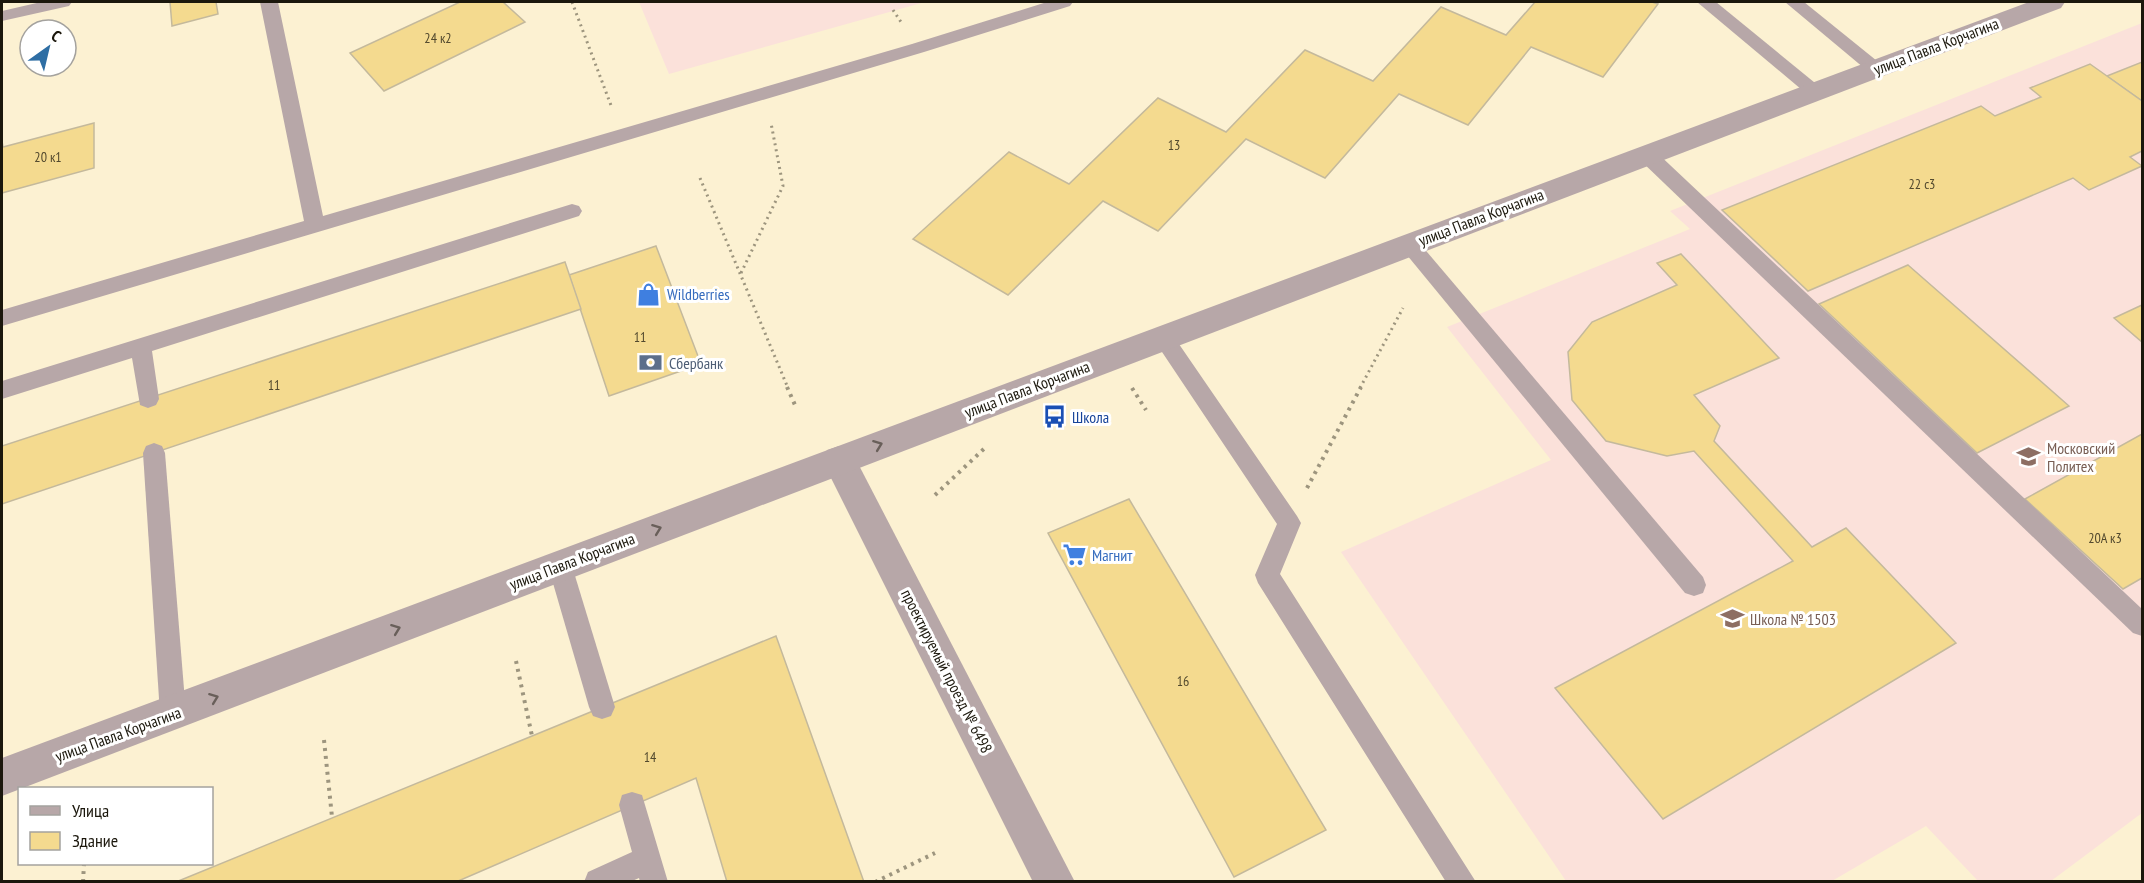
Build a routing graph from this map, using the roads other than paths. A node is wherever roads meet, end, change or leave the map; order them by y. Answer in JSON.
{"nodes":[{"id":1,"x":63,"y":2,"type":"edge"},
{"id":2,"x":269,"y":2,"type":"edge"},
{"id":3,"x":1064,"y":2,"type":"edge"},
{"id":4,"x":1706,"y":2,"type":"edge"},
{"id":5,"x":1794,"y":2,"type":"edge"},
{"id":6,"x":2052,"y":2,"type":"edge"},
{"id":7,"x":2,"y":16,"type":"edge"},
{"id":8,"x":1876,"y":69,"type":"junction"},
{"id":9,"x":1814,"y":91,"type":"junction"},
{"id":10,"x":1646,"y":154,"type":"junction"},
{"id":11,"x":572,"y":210,"type":"dead end"},
{"id":12,"x":315,"y":225,"type":"junction"},
{"id":13,"x":1409,"y":244,"type":"junction"},
{"id":14,"x":2,"y":318,"type":"edge"},
{"id":15,"x":1163,"y":338,"type":"junction"},
{"id":16,"x":141,"y":346,"type":"junction"},
{"id":17,"x":2,"y":390,"type":"edge"},
{"id":18,"x":148,"y":399,"type":"dead end"},
{"id":19,"x":154,"y":453,"type":"dead end"},
{"id":20,"x":839,"y":460,"type":"junction"},
{"id":21,"x":560,"y":566,"type":"junction"},
{"id":22,"x":1694,"y":585,"type":"dead end"},
{"id":23,"x":2142,"y":625,"type":"edge"},
{"id":24,"x":602,"y":707,"type":"dead end"},
{"id":25,"x":173,"y":714,"type":"junction"},
{"id":26,"x":2,"y":777,"type":"edge"},
{"id":27,"x":632,"y":805,"type":"dead end"},
{"id":28,"x":651,"y":870,"type":"edge"},
{"id":29,"x":598,"y":882,"type":"edge"},
{"id":30,"x":1055,"y":882,"type":"edge"},
{"id":31,"x":1462,"y":882,"type":"edge"}],
"edges":[{"from":1,"to":7,"type":"lane"},
{"from":2,"to":12,"type":"lane"},
{"from":3,"to":12,"type":"lane"},
{"from":4,"to":9,"type":"lane"},
{"from":5,"to":8,"type":"lane"},
{"from":6,"to":8,"type":"street","name":"улица Павла Корчагина"},
{"from":8,"to":9,"type":"street","name":"улица Павла Корчагина"},
{"from":9,"to":10,"type":"street","name":"улица Павла Корчагина"},
{"from":10,"to":13,"type":"street","name":"улица Павла Корчагина"},
{"from":10,"to":23,"type":"lane"},
{"from":11,"to":16,"type":"lane"},
{"from":12,"to":14,"type":"lane"},
{"from":13,"to":15,"type":"street","name":"улица Павла Корчагина"},
{"from":13,"to":22,"type":"lane"},
{"from":20,"to":15,"type":"street","name":"улица Павла Корчагина","one_way":true},
{"from":15,"to":31,"type":"lane"},
{"from":16,"to":17,"type":"lane"},
{"from":16,"to":18,"type":"lane"},
{"from":19,"to":25,"type":"lane"},
{"from":21,"to":20,"type":"street","name":"улица Павла Корчагина","one_way":true},
{"from":20,"to":30,"type":"street","name":"проектируемый проезд № 6498"},
{"from":21,"to":24,"type":"lane"},
{"from":25,"to":21,"type":"street","name":"улица Павла Корчагина","one_way":true},
{"from":25,"to":26,"type":"street","name":"улица Павла Корчагина"},
{"from":27,"to":28,"type":"lane"},
{"from":28,"to":29,"type":"lane"}]}
